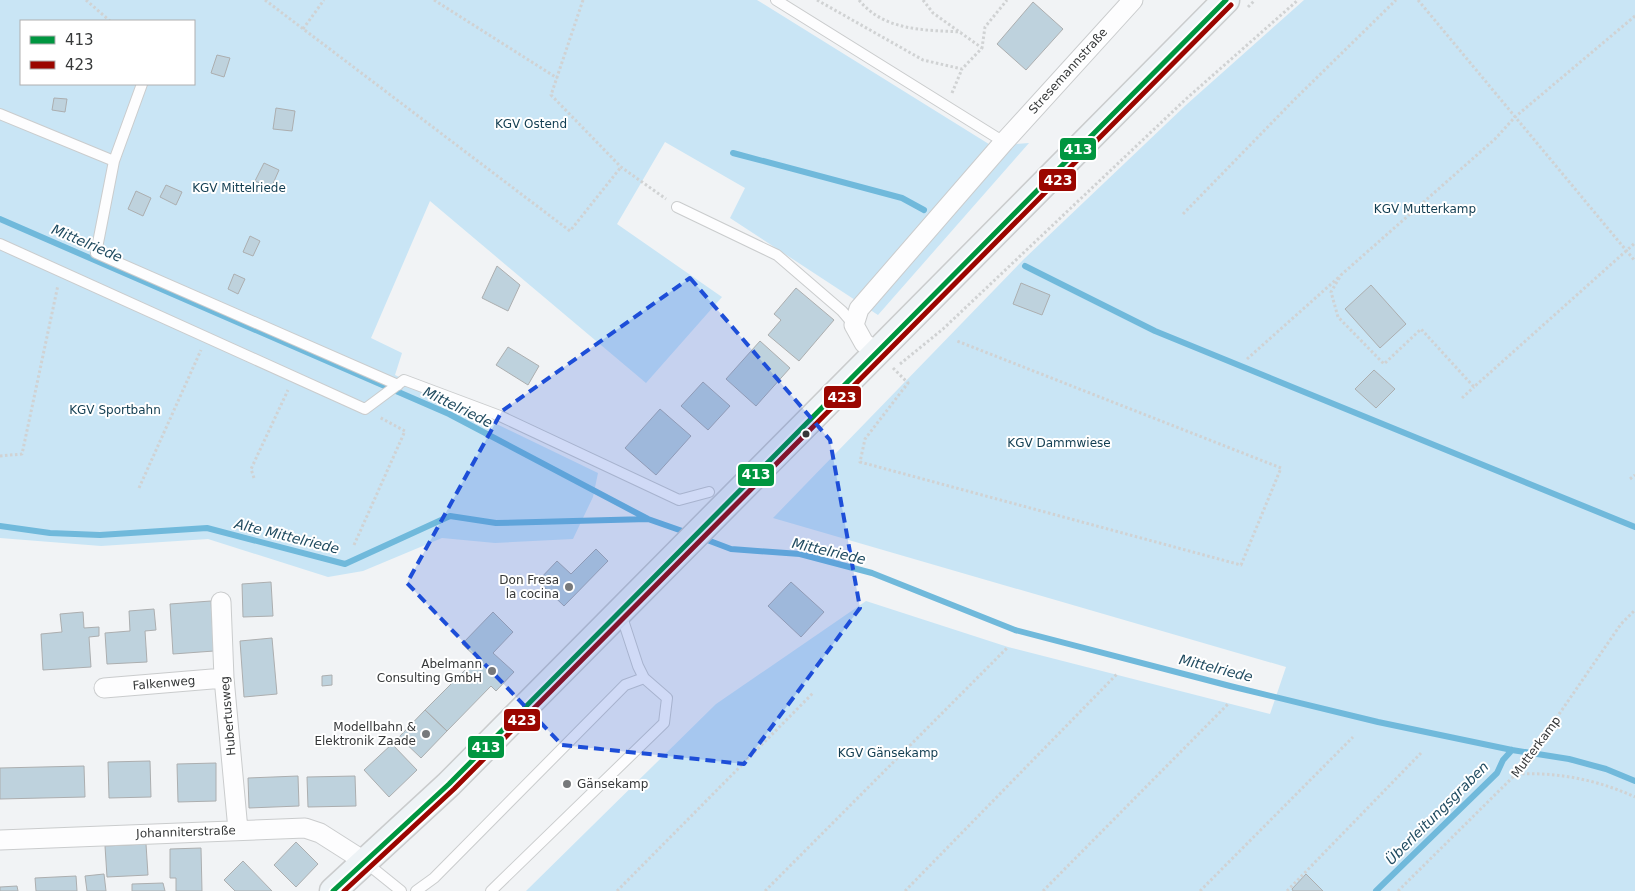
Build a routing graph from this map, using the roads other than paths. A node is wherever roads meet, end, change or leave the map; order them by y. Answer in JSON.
{"nodes":[{"id":1,"x":776,"y":0,"type":"edge"},
{"id":2,"x":1132,"y":0,"type":"edge"},
{"id":3,"x":1226,"y":0,"type":"edge"},
{"id":4,"x":142,"y":85,"type":"edge"},
{"id":5,"x":0,"y":114,"type":"edge"},
{"id":6,"x":1004,"y":142,"type":"junction"},
{"id":7,"x":114,"y":161,"type":"junction"},
{"id":8,"x":677,"y":207,"type":"road end"},
{"id":9,"x":0,"y":244,"type":"edge"},
{"id":10,"x":854,"y":325,"type":"junction"},
{"id":11,"x":878,"y":353,"type":"junction"},
{"id":12,"x":398,"y":385,"type":"junction"},
{"id":13,"x":709,"y":492,"type":"dead end"},
{"id":14,"x":221,"y":602,"type":"dead end"},
{"id":15,"x":620,"y":611,"type":"junction"},
{"id":16,"x":224,"y":678,"type":"junction"},
{"id":17,"x":644,"y":678,"type":"junction"},
{"id":18,"x":104,"y":688,"type":"dead end"},
{"id":19,"x":238,"y":830,"type":"junction"},
{"id":20,"x":0,"y":840,"type":"edge"},
{"id":21,"x":364,"y":862,"type":"junction"},
{"id":22,"x":332,"y":891,"type":"edge"},
{"id":23,"x":401,"y":891,"type":"edge"},
{"id":24,"x":416,"y":891,"type":"edge"},
{"id":25,"x":491,"y":891,"type":"edge"}],
"edges":[{"from":1,"to":6,"type":"lane"},
{"from":2,"to":6,"type":"street","name":"Stresemannstraße"},
{"from":3,"to":11,"type":"main road"},
{"from":4,"to":7,"type":"lane"},
{"from":5,"to":7,"type":"lane"},
{"from":6,"to":10,"type":"street","name":"Stresemannstraße"},
{"from":7,"to":12,"type":"lane"},
{"from":8,"to":10,"type":"lane"},
{"from":9,"to":12,"type":"lane"},
{"from":10,"to":11,"type":"street"},
{"from":11,"to":15,"type":"main road"},
{"from":12,"to":13,"type":"lane"},
{"from":14,"to":16,"type":"street","name":"Hubertusweg"},
{"from":15,"to":17,"type":"lane"},
{"from":15,"to":21,"type":"main road"},
{"from":16,"to":18,"type":"street","name":"Falkenweg"},
{"from":16,"to":19,"type":"street","name":"Hubertusweg"},
{"from":17,"to":24,"type":"lane"},
{"from":17,"to":25,"type":"lane"},
{"from":19,"to":20,"type":"street","name":"Johanniterstraße"},
{"from":19,"to":21,"type":"street","name":"Johanniterstraße"},
{"from":21,"to":22,"type":"main road"},
{"from":21,"to":23,"type":"lane"}]}
